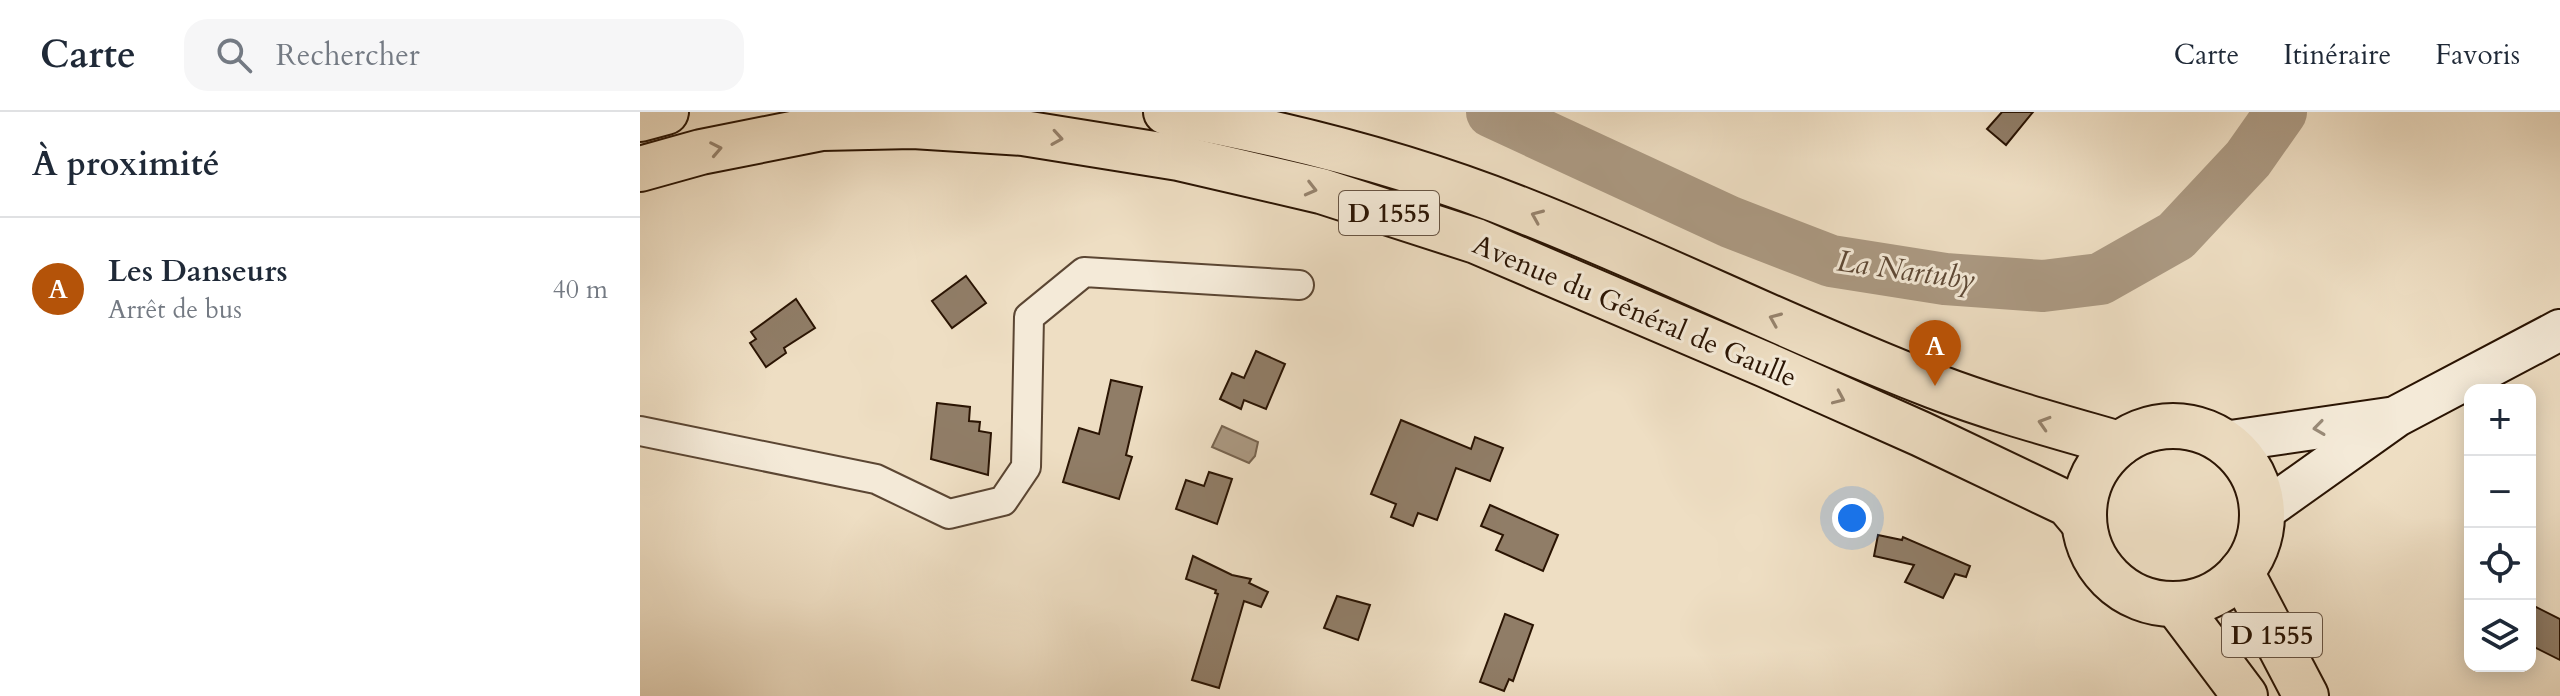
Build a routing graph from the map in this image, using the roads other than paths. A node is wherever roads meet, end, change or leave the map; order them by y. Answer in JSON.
{"nodes":[{"id":1,"x":666,"y":112,"type":"edge"},
{"id":2,"x":1166,"y":112,"type":"edge"},
{"id":3,"x":640,"y":119,"type":"edge"},
{"id":4,"x":640,"y":169,"type":"edge"},
{"id":5,"x":1299,"y":285,"type":"dead end"},
{"id":6,"x":2560,"y":330,"type":"edge"},
{"id":7,"x":2397,"y":416,"type":"junction"},
{"id":8,"x":640,"y":431,"type":"edge"},
{"id":9,"x":2224,"y":442,"type":"junction"},
{"id":10,"x":2119,"y":444,"type":"junction"},
{"id":11,"x":2262,"y":512,"type":"junction"},
{"id":12,"x":2084,"y":523,"type":"junction"},
{"id":13,"x":2241,"y":572,"type":"junction"},
{"id":14,"x":2176,"y":604,"type":"junction"},
{"id":15,"x":2245,"y":696,"type":"edge"},
{"id":16,"x":2306,"y":696,"type":"edge"}],
"edges":[{"from":1,"to":3,"type":"main road"},
{"from":10,"to":2,"type":"main road","name":"Avenue du Général de Gaulle","number":"D 1555","one_way":true},
{"from":4,"to":12,"type":"main road","name":"Avenue du Général de Gaulle","number":"D 1555","one_way":true},
{"from":5,"to":8,"type":"street"},
{"from":6,"to":7,"type":"main road"},
{"from":7,"to":9,"type":"main road","one_way":true},
{"from":7,"to":11,"type":"main road"},
{"from":9,"to":10,"type":"main road"},
{"from":9,"to":11,"type":"main road"},
{"from":10,"to":12,"type":"main road"},
{"from":11,"to":13,"type":"main road"},
{"from":12,"to":14,"type":"main road"},
{"from":13,"to":14,"type":"main road"},
{"from":13,"to":16,"type":"main road","number":"D 1555"},
{"from":14,"to":15,"type":"main road","number":"D 1555"}]}
